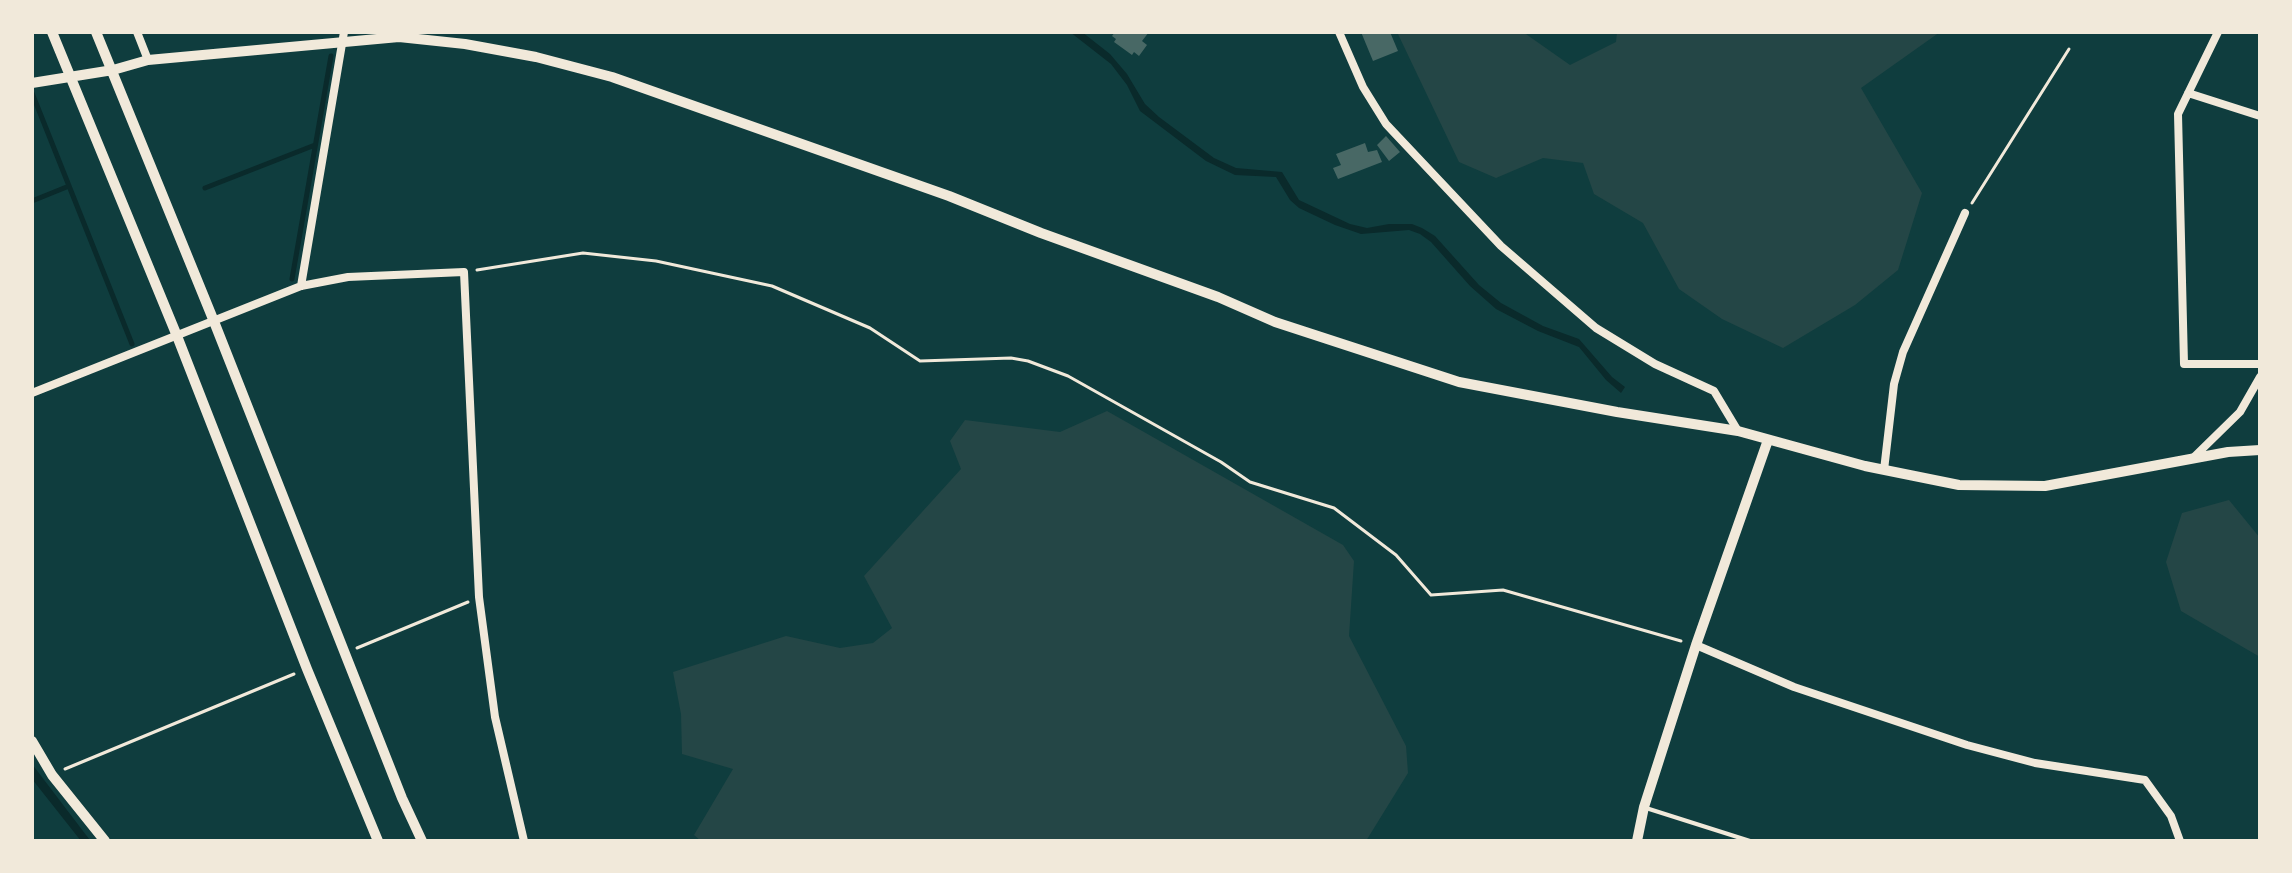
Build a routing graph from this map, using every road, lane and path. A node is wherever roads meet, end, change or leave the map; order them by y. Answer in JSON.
{"nodes":[{"id":1,"x":52,"y":32,"type":"edge"},
{"id":2,"x":96,"y":32,"type":"edge"},
{"id":3,"x":137,"y":32,"type":"edge"},
{"id":4,"x":1339,"y":32,"type":"edge"},
{"id":5,"x":2218,"y":32,"type":"edge"},
{"id":6,"x":342,"y":38,"type":"edge"},
{"id":7,"x":2069,"y":49,"type":"dead end"},
{"id":8,"x":148,"y":60,"type":"junction"},
{"id":9,"x":113,"y":70,"type":"junction"},
{"id":10,"x":71,"y":77,"type":"junction"},
{"id":11,"x":32,"y":83,"type":"edge"},
{"id":12,"x":2188,"y":93,"type":"junction"},
{"id":13,"x":2260,"y":116,"type":"edge"},
{"id":14,"x":1965,"y":213,"type":"joint"},
{"id":15,"x":464,"y":272,"type":"junction"},
{"id":16,"x":301,"y":286,"type":"junction"},
{"id":17,"x":213,"y":319,"type":"junction"},
{"id":18,"x":177,"y":336,"type":"junction"},
{"id":19,"x":2260,"y":364,"type":"edge"},
{"id":20,"x":2260,"y":377,"type":"edge"},
{"id":21,"x":32,"y":393,"type":"edge"},
{"id":22,"x":1738,"y":431,"type":"junction"},
{"id":23,"x":1768,"y":440,"type":"junction"},
{"id":24,"x":2260,"y":450,"type":"edge"},
{"id":25,"x":2193,"y":458,"type":"junction"},
{"id":26,"x":1884,"y":470,"type":"junction"},
{"id":27,"x":479,"y":597,"type":"junction"},
{"id":28,"x":1696,"y":645,"type":"junction"},
{"id":29,"x":345,"y":653,"type":"junction"},
{"id":30,"x":307,"y":669,"type":"junction"},
{"id":31,"x":32,"y":741,"type":"edge"},
{"id":32,"x":52,"y":775,"type":"junction"},
{"id":33,"x":1644,"y":807,"type":"junction"},
{"id":34,"x":105,"y":841,"type":"edge"},
{"id":35,"x":378,"y":841,"type":"edge"},
{"id":36,"x":422,"y":841,"type":"edge"},
{"id":37,"x":524,"y":841,"type":"edge"},
{"id":38,"x":1637,"y":841,"type":"edge"},
{"id":39,"x":1750,"y":841,"type":"edge"},
{"id":40,"x":2180,"y":841,"type":"edge"}],
"edges":[{"from":1,"to":10,"type":"street"},
{"from":2,"to":9,"type":"street"},
{"from":3,"to":8,"type":"street"},
{"from":4,"to":22,"type":"street"},
{"from":5,"to":12,"type":"street"},
{"from":6,"to":8,"type":"street"},
{"from":6,"to":16,"type":"street"},
{"from":6,"to":22,"type":"street"},
{"from":7,"to":14,"type":"path"},
{"from":8,"to":9,"type":"street"},
{"from":9,"to":10,"type":"street"},
{"from":9,"to":17,"type":"street"},
{"from":10,"to":11,"type":"street"},
{"from":10,"to":18,"type":"street"},
{"from":12,"to":13,"type":"street"},
{"from":12,"to":19,"type":"street"},
{"from":14,"to":26,"type":"street"},
{"from":15,"to":16,"type":"street"},
{"from":15,"to":27,"type":"street"},
{"from":15,"to":28,"type":"path"},
{"from":16,"to":17,"type":"street"},
{"from":17,"to":18,"type":"street"},
{"from":17,"to":29,"type":"street"},
{"from":18,"to":21,"type":"street"},
{"from":18,"to":30,"type":"street"},
{"from":20,"to":25,"type":"street"},
{"from":22,"to":23,"type":"street"},
{"from":23,"to":26,"type":"street"},
{"from":23,"to":28,"type":"street"},
{"from":24,"to":25,"type":"street"},
{"from":25,"to":26,"type":"street"},
{"from":27,"to":29,"type":"path"},
{"from":27,"to":37,"type":"street"},
{"from":28,"to":33,"type":"street"},
{"from":28,"to":40,"type":"street"},
{"from":29,"to":36,"type":"street"},
{"from":30,"to":32,"type":"path"},
{"from":30,"to":35,"type":"street"},
{"from":31,"to":32,"type":"street"},
{"from":32,"to":34,"type":"street"},
{"from":33,"to":38,"type":"street"},
{"from":33,"to":39,"type":"lane"}]}
